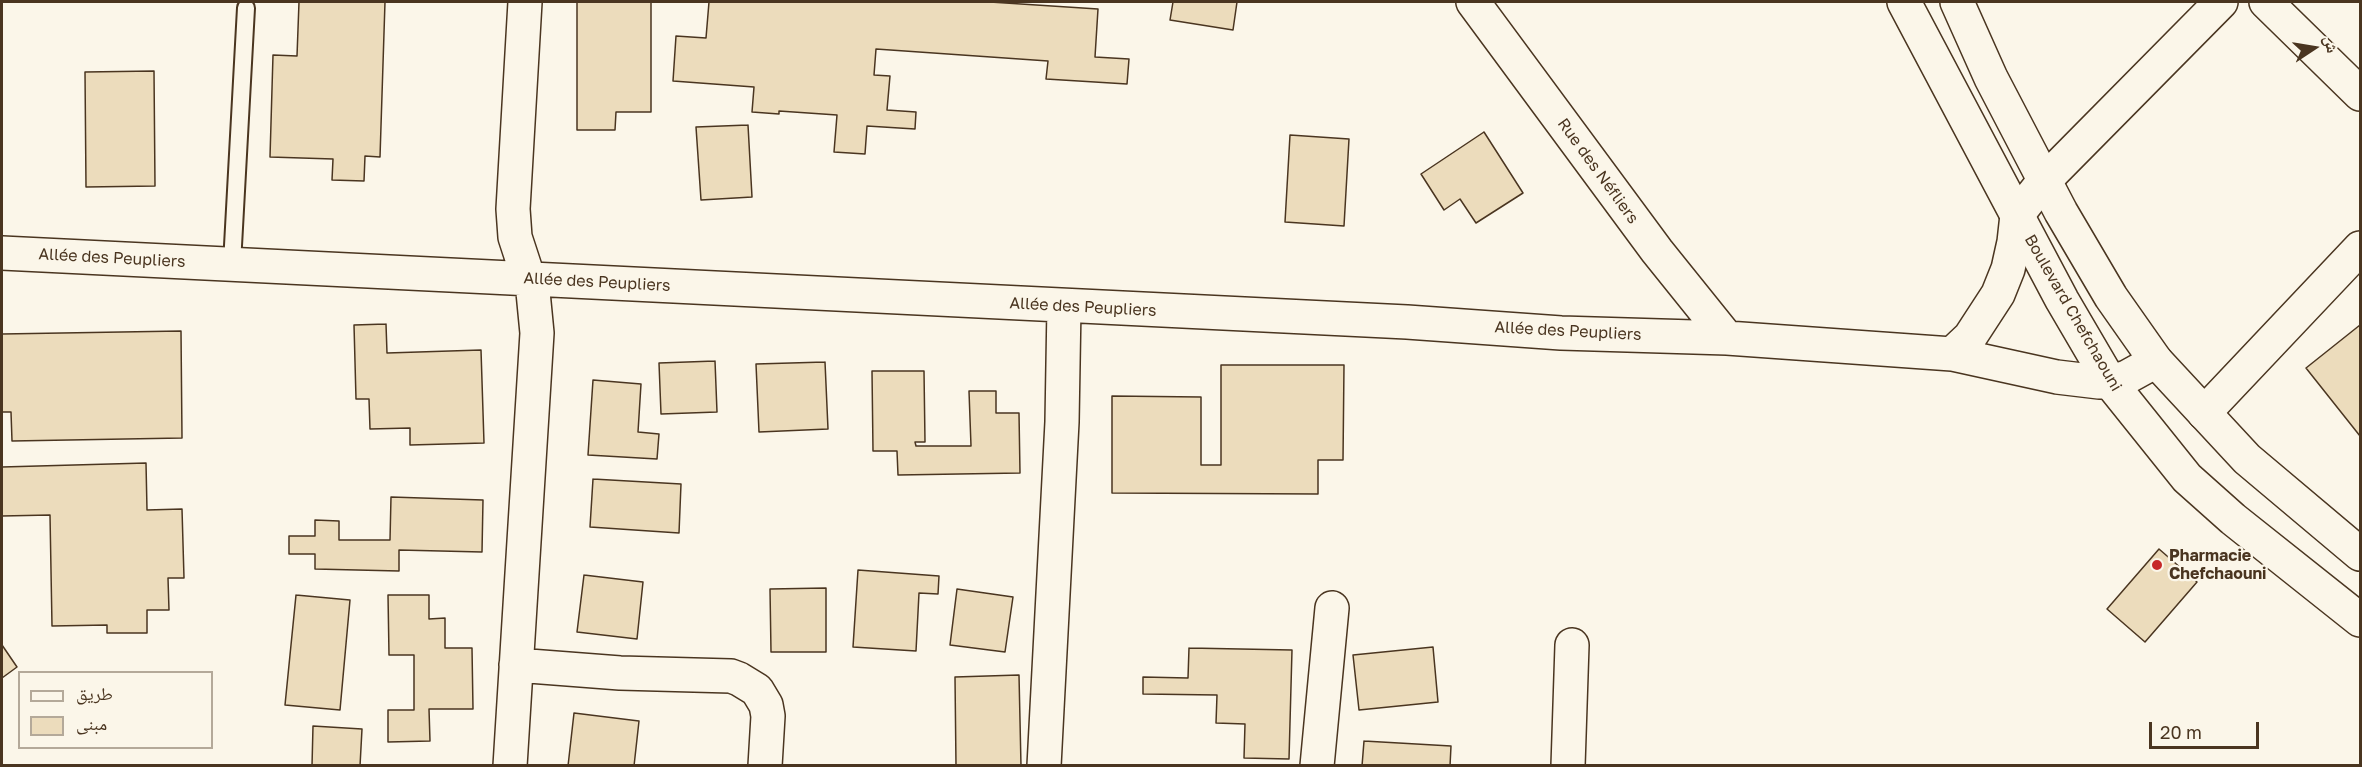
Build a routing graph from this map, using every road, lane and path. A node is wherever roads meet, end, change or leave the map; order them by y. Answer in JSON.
{"nodes":[{"id":1,"x":525,"y":2,"type":"edge"},
{"id":2,"x":1473,"y":2,"type":"edge"},
{"id":3,"x":1904,"y":2,"type":"edge"},
{"id":4,"x":1957,"y":2,"type":"edge"},
{"id":5,"x":2221,"y":2,"type":"edge"},
{"id":6,"x":2266,"y":2,"type":"edge"},
{"id":7,"x":246,"y":8,"type":"dead end"},
{"id":8,"x":2361,"y":94,"type":"edge"},
{"id":9,"x":2044,"y":181,"type":"junction"},
{"id":10,"x":2017,"y":215,"type":"junction"},
{"id":11,"x":2361,"y":248,"type":"edge"},
{"id":12,"x":2,"y":253,"type":"edge"},
{"id":13,"x":232,"y":264,"type":"junction"},
{"id":14,"x":529,"y":279,"type":"junction"},
{"id":15,"x":1064,"y":306,"type":"junction"},
{"id":16,"x":1727,"y":338,"type":"junction"},
{"id":17,"x":1952,"y":354,"type":"junction"},
{"id":18,"x":2156,"y":361,"type":"junction"},
{"id":19,"x":2110,"y":382,"type":"junction"},
{"id":20,"x":2204,"y":413,"type":"junction"},
{"id":21,"x":2361,"y":554,"type":"edge"},
{"id":22,"x":1332,"y":608,"type":"dead end"},
{"id":23,"x":2361,"y":620,"type":"edge"},
{"id":24,"x":1572,"y":645,"type":"dead end"},
{"id":25,"x":516,"y":665,"type":"junction"},
{"id":26,"x":510,"y":765,"type":"edge"},
{"id":27,"x":765,"y":765,"type":"edge"},
{"id":28,"x":1044,"y":765,"type":"edge"},
{"id":29,"x":1317,"y":765,"type":"edge"},
{"id":30,"x":1568,"y":765,"type":"edge"}],
"edges":[{"from":1,"to":14,"type":"street"},
{"from":2,"to":16,"type":"street","name":"Rue des Néfliers"},
{"from":3,"to":10,"type":"street","name":"Boulevard Chefchaouni"},
{"from":4,"to":9,"type":"street"},
{"from":5,"to":9,"type":"street"},
{"from":6,"to":8,"type":"street"},
{"from":7,"to":13,"type":"lane"},
{"from":9,"to":10,"type":"street"},
{"from":9,"to":18,"type":"street"},
{"from":10,"to":17,"type":"street"},
{"from":10,"to":19,"type":"street","name":"Boulevard Chefchaouni"},
{"from":11,"to":20,"type":"street"},
{"from":12,"to":13,"type":"street","name":"Allée des Peupliers"},
{"from":13,"to":14,"type":"street","name":"Allée des Peupliers"},
{"from":14,"to":15,"type":"street","name":"Allée des Peupliers"},
{"from":14,"to":25,"type":"street"},
{"from":15,"to":16,"type":"street","name":"Allée des Peupliers"},
{"from":15,"to":28,"type":"street"},
{"from":16,"to":17,"type":"street","name":"Allée des Peupliers"},
{"from":17,"to":19,"type":"street","name":"Allée des Peupliers"},
{"from":18,"to":19,"type":"street","name":"Allée des Peupliers"},
{"from":18,"to":20,"type":"street"},
{"from":19,"to":23,"type":"street","name":"Boulevard Chefchaouni"},
{"from":20,"to":21,"type":"street"},
{"from":22,"to":29,"type":"street"},
{"from":24,"to":30,"type":"street"},
{"from":25,"to":26,"type":"street"},
{"from":25,"to":27,"type":"street"}]}
